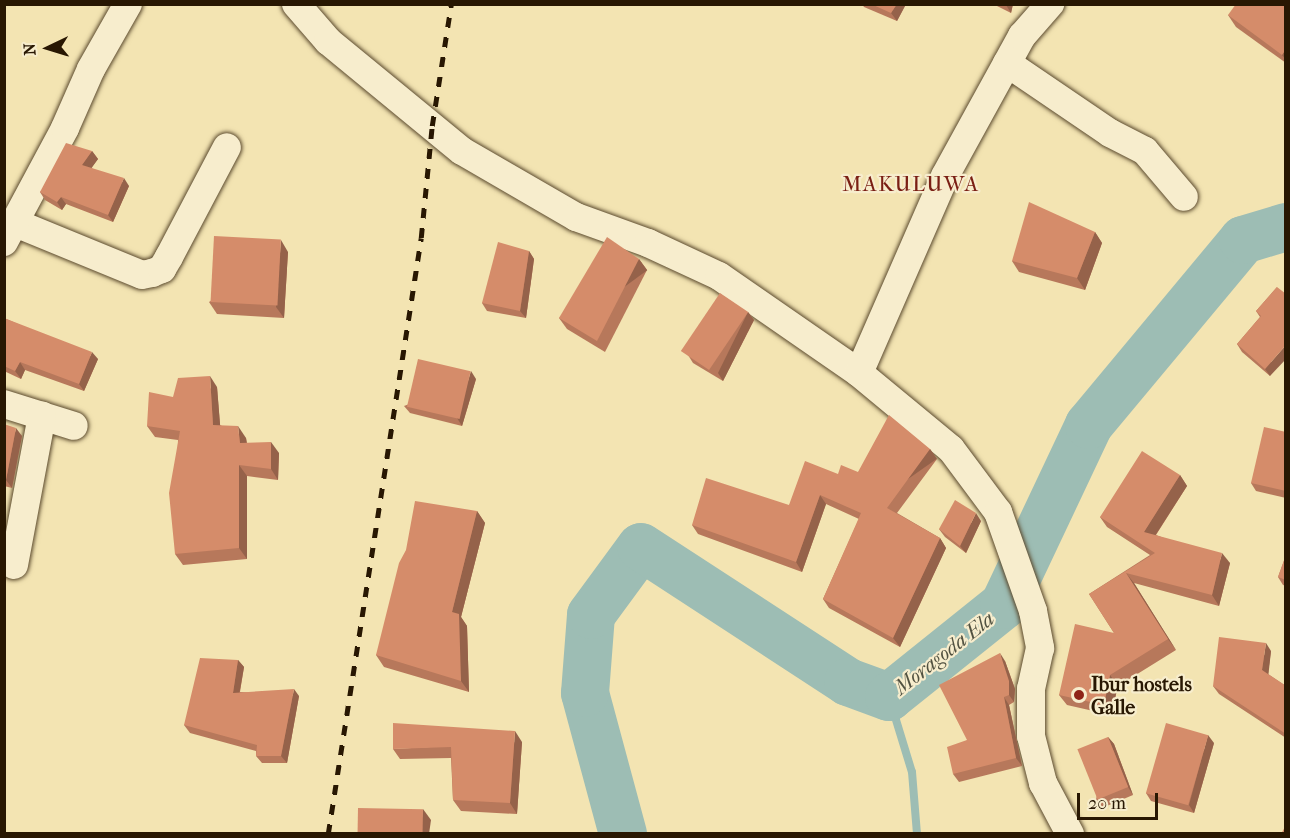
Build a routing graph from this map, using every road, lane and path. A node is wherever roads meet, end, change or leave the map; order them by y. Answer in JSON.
{"nodes":[{"id":1,"x":128,"y":4,"type":"edge"},
{"id":2,"x":296,"y":4,"type":"edge"},
{"id":3,"x":1050,"y":4,"type":"edge"},
{"id":4,"x":1007,"y":63,"type":"junction"},
{"id":5,"x":227,"y":147,"type":"dead end"},
{"id":6,"x":1184,"y":197,"type":"dead end"},
{"id":7,"x":9,"y":232,"type":"edge"},
{"id":8,"x":859,"y":373,"type":"junction"},
{"id":9,"x":4,"y":404,"type":"edge"},
{"id":10,"x":41,"y":422,"type":"junction"},
{"id":11,"x":74,"y":426,"type":"dead end"},
{"id":12,"x":14,"y":565,"type":"dead end"},
{"id":13,"x":1070,"y":834,"type":"edge"}],
"edges":[{"from":1,"to":7,"type":"street"},
{"from":2,"to":8,"type":"street"},
{"from":3,"to":4,"type":"street"},
{"from":4,"to":6,"type":"street"},
{"from":4,"to":8,"type":"street"},
{"from":5,"to":7,"type":"street"},
{"from":8,"to":13,"type":"street"},
{"from":9,"to":10,"type":"street"},
{"from":10,"to":11,"type":"street"},
{"from":10,"to":12,"type":"street"}]}
